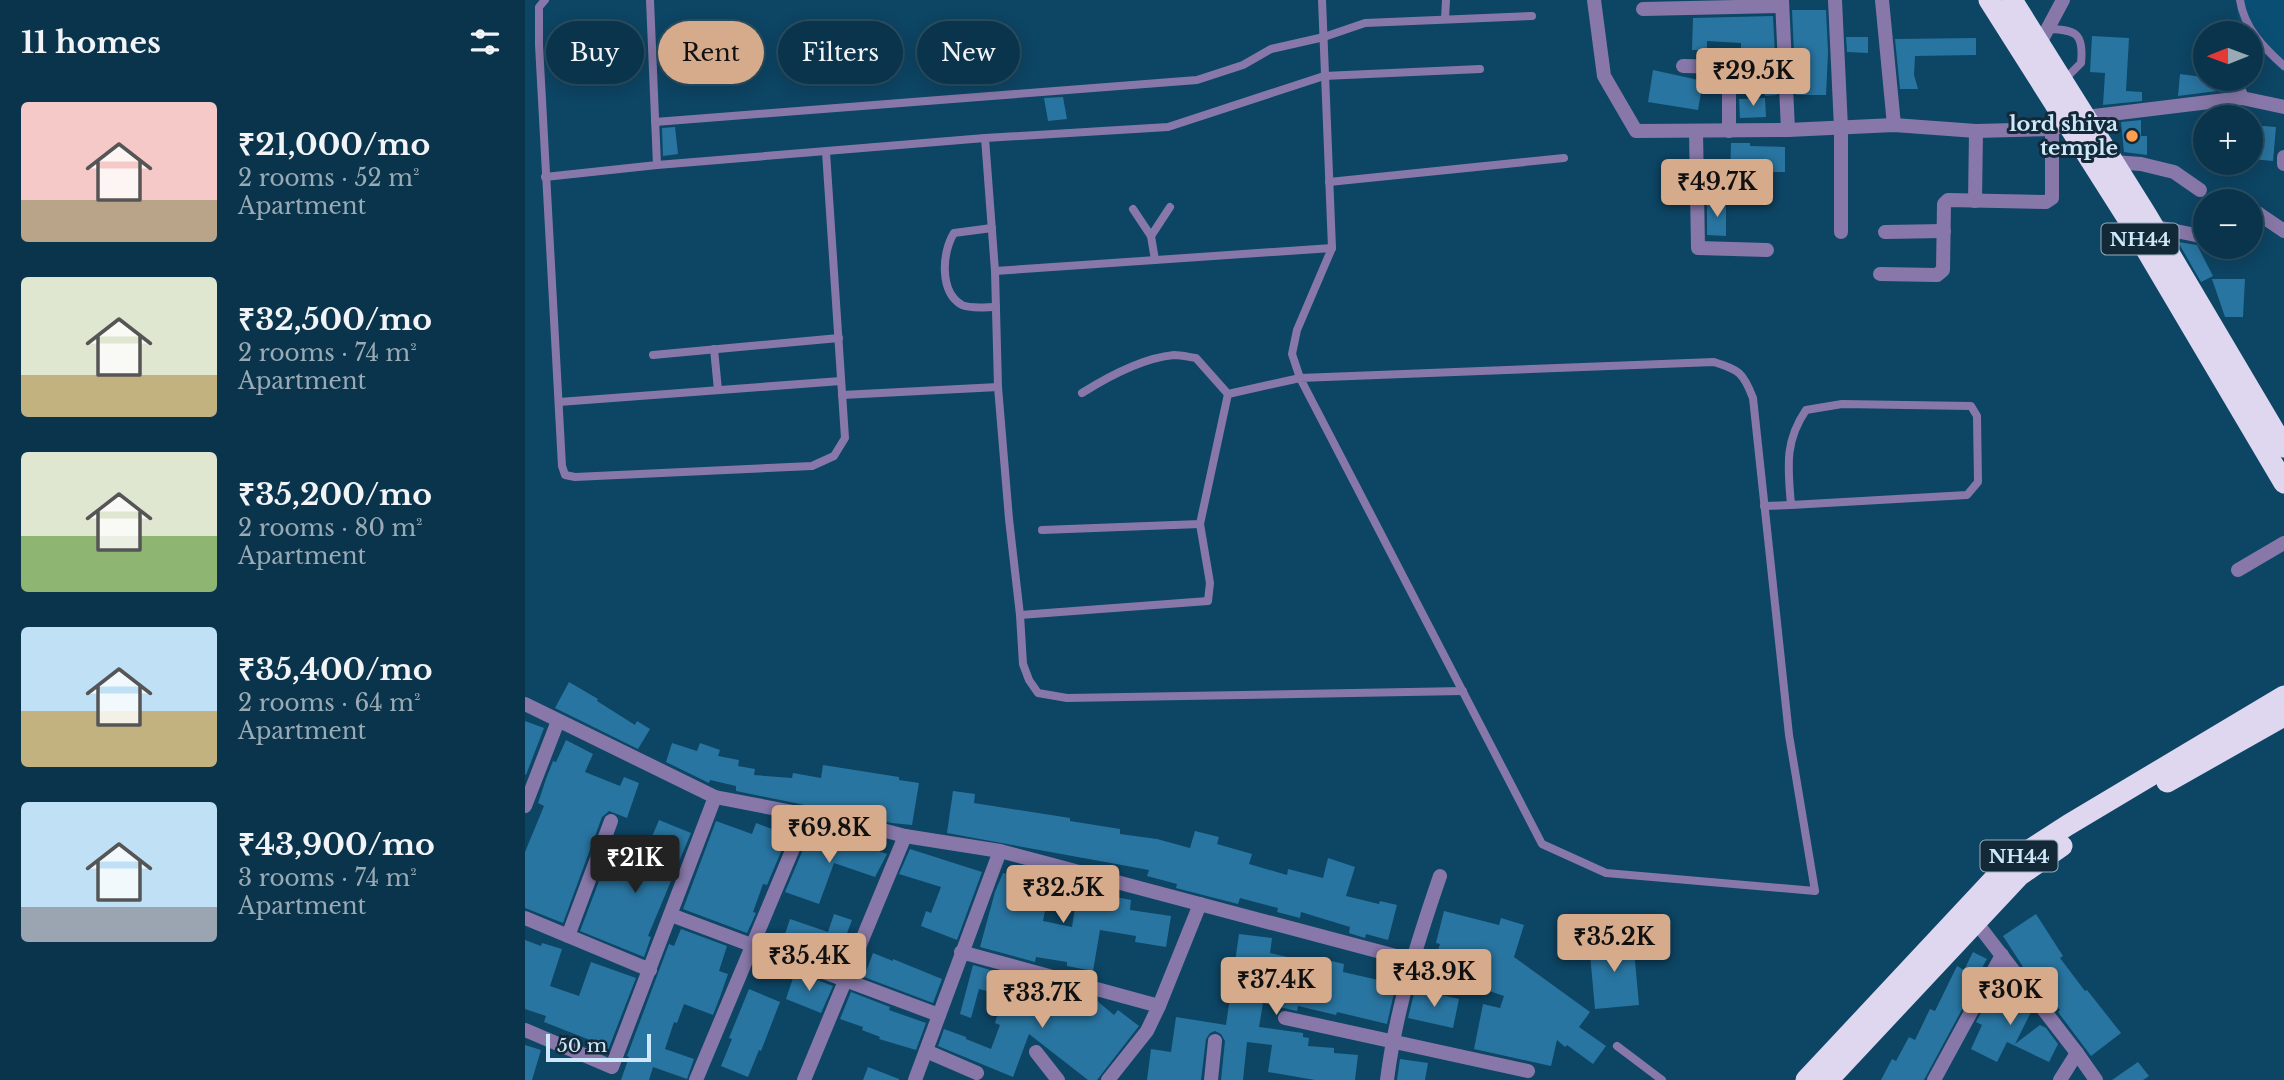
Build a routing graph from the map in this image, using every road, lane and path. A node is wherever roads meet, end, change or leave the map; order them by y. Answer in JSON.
{"nodes":[{"id":1,"x":545,"y":0,"type":"edge"},
{"id":2,"x":650,"y":0,"type":"edge"},
{"id":3,"x":1321,"y":0,"type":"edge"},
{"id":4,"x":1446,"y":0,"type":"edge"},
{"id":5,"x":1594,"y":0,"type":"edge"},
{"id":6,"x":1835,"y":0,"type":"edge"},
{"id":7,"x":1882,"y":0,"type":"edge"},
{"id":8,"x":1989,"y":0,"type":"edge"},
{"id":9,"x":2012,"y":0,"type":"edge"},
{"id":10,"x":2063,"y":0,"type":"edge"},
{"id":11,"x":2240,"y":0,"type":"edge"},
{"id":12,"x":1782,"y":3,"type":"edge"},
{"id":13,"x":1643,"y":9,"type":"dead end"},
{"id":14,"x":1532,"y":16,"type":"dead end"},
{"id":15,"x":1445,"y":19,"type":"junction"},
{"id":16,"x":2045,"y":36,"type":"junction"},
{"id":17,"x":1324,"y":37,"type":"junction"},
{"id":18,"x":1683,"y":66,"type":"dead end"},
{"id":19,"x":2284,"y":66,"type":"edge"},
{"id":20,"x":1480,"y":69,"type":"dead end"},
{"id":21,"x":1324,"y":76,"type":"junction"},
{"id":22,"x":2062,"y":82,"type":"junction"},
{"id":23,"x":2239,"y":91,"type":"edge"},
{"id":24,"x":2242,"y":98,"type":"junction"},
{"id":25,"x":2284,"y":107,"type":"edge"},
{"id":26,"x":655,"y":122,"type":"junction"},
{"id":27,"x":2069,"y":123,"type":"junction"},
{"id":28,"x":1894,"y":125,"type":"junction"},
{"id":29,"x":1841,"y":128,"type":"junction"},
{"id":30,"x":1788,"y":130,"type":"junction"},
{"id":31,"x":1696,"y":131,"type":"junction"},
{"id":32,"x":1729,"y":131,"type":"junction"},
{"id":33,"x":1976,"y":131,"type":"junction"},
{"id":34,"x":985,"y":138,"type":"junction"},
{"id":35,"x":826,"y":152,"type":"junction"},
{"id":36,"x":2284,"y":157,"type":"edge"},
{"id":37,"x":1564,"y":158,"type":"dead end"},
{"id":38,"x":2113,"y":162,"type":"junction"},
{"id":39,"x":2284,"y":164,"type":"edge"},
{"id":40,"x":657,"y":165,"type":"junction"},
{"id":41,"x":545,"y":177,"type":"junction"},
{"id":42,"x":1329,"y":182,"type":"junction"},
{"id":43,"x":2199,"y":189,"type":"edge"},
{"id":44,"x":1975,"y":201,"type":"junction"},
{"id":45,"x":1170,"y":206,"type":"dead end"},
{"id":46,"x":1133,"y":209,"type":"dead end"},
{"id":47,"x":2263,"y":217,"type":"edge"},
{"id":48,"x":2153,"y":226,"type":"junction"},
{"id":49,"x":992,"y":228,"type":"junction"},
{"id":50,"x":1944,"y":231,"type":"junction"},
{"id":51,"x":2284,"y":231,"type":"edge"},
{"id":52,"x":1841,"y":232,"type":"dead end"},
{"id":53,"x":1885,"y":232,"type":"dead end"},
{"id":54,"x":2193,"y":234,"type":"edge"},
{"id":55,"x":1151,"y":236,"type":"junction"},
{"id":56,"x":1332,"y":248,"type":"junction"},
{"id":57,"x":1767,"y":250,"type":"dead end"},
{"id":58,"x":1155,"y":260,"type":"junction"},
{"id":59,"x":995,"y":271,"type":"junction"},
{"id":60,"x":1880,"y":274,"type":"dead end"},
{"id":61,"x":996,"y":307,"type":"junction"},
{"id":62,"x":839,"y":338,"type":"junction"},
{"id":63,"x":714,"y":349,"type":"junction"},
{"id":64,"x":653,"y":355,"type":"dead end"},
{"id":65,"x":1300,"y":378,"type":"junction"},
{"id":66,"x":841,"y":381,"type":"junction"},
{"id":67,"x":998,"y":387,"type":"junction"},
{"id":68,"x":718,"y":390,"type":"junction"},
{"id":69,"x":1082,"y":393,"type":"dead end"},
{"id":70,"x":1228,"y":394,"type":"junction"},
{"id":71,"x":842,"y":395,"type":"junction"},
{"id":72,"x":559,"y":402,"type":"junction"},
{"id":73,"x":2284,"y":447,"type":"edge"},
{"id":74,"x":2284,"y":483,"type":"edge"},
{"id":75,"x":1791,"y":505,"type":"junction"},
{"id":76,"x":1764,"y":506,"type":"junction"},
{"id":77,"x":1200,"y":524,"type":"junction"},
{"id":78,"x":1042,"y":530,"type":"dead end"},
{"id":79,"x":2284,"y":543,"type":"edge"},
{"id":80,"x":2238,"y":570,"type":"dead end"},
{"id":81,"x":1020,"y":615,"type":"junction"},
{"id":82,"x":1463,"y":691,"type":"junction"},
{"id":83,"x":2284,"y":696,"type":"edge"},
{"id":84,"x":525,"y":704,"type":"edge"},
{"id":85,"x":2284,"y":716,"type":"edge"},
{"id":86,"x":558,"y":721,"type":"junction"},
{"id":87,"x":715,"y":797,"type":"junction"},
{"id":88,"x":525,"y":806,"type":"edge"},
{"id":89,"x":807,"y":815,"type":"junction"},
{"id":90,"x":611,"y":821,"type":"dead end"},
{"id":91,"x":905,"y":836,"type":"junction"},
{"id":92,"x":1000,"y":851,"type":"junction"},
{"id":93,"x":1440,"y":876,"type":"dead end"},
{"id":94,"x":1200,"y":904,"type":"junction"},
{"id":95,"x":671,"y":915,"type":"junction"},
{"id":96,"x":525,"y":918,"type":"edge"},
{"id":97,"x":1976,"y":922,"type":"junction"},
{"id":98,"x":568,"y":936,"type":"junction"},
{"id":99,"x":753,"y":947,"type":"junction"},
{"id":100,"x":961,"y":952,"type":"junction"},
{"id":101,"x":2002,"y":955,"type":"junction"},
{"id":102,"x":1411,"y":960,"type":"junction"},
{"id":103,"x":650,"y":970,"type":"junction"},
{"id":104,"x":846,"y":981,"type":"junction"},
{"id":105,"x":1159,"y":1006,"type":"junction"},
{"id":106,"x":939,"y":1015,"type":"junction"},
{"id":107,"x":1286,"y":1018,"type":"dead end"},
{"id":108,"x":525,"y":1030,"type":"edge"},
{"id":109,"x":1215,"y":1041,"type":"dead end"},
{"id":110,"x":1392,"y":1041,"type":"junction"},
{"id":111,"x":1617,"y":1046,"type":"dead end"},
{"id":112,"x":926,"y":1051,"type":"junction"},
{"id":113,"x":1036,"y":1052,"type":"dead end"},
{"id":114,"x":2077,"y":1053,"type":"junction"},
{"id":115,"x":1528,"y":1071,"type":"dead end"},
{"id":116,"x":977,"y":1073,"type":"dead end"},
{"id":117,"x":696,"y":1080,"type":"edge"},
{"id":118,"x":804,"y":1080,"type":"edge"},
{"id":119,"x":915,"y":1080,"type":"edge"},
{"id":120,"x":1058,"y":1080,"type":"edge"},
{"id":121,"x":1108,"y":1080,"type":"edge"},
{"id":122,"x":1210,"y":1080,"type":"edge"},
{"id":123,"x":1387,"y":1080,"type":"edge"},
{"id":124,"x":1662,"y":1080,"type":"edge"},
{"id":125,"x":1806,"y":1080,"type":"edge"},
{"id":126,"x":1828,"y":1080,"type":"edge"},
{"id":127,"x":1934,"y":1080,"type":"edge"},
{"id":128,"x":2060,"y":1080,"type":"edge"},
{"id":129,"x":2095,"y":1080,"type":"edge"}],
"edges":[{"from":1,"to":41,"type":"lane"},
{"from":2,"to":26,"type":"lane"},
{"from":3,"to":17,"type":"lane"},
{"from":4,"to":15,"type":"lane"},
{"from":5,"to":31,"type":"street"},
{"from":6,"to":29,"type":"street"},
{"from":7,"to":28,"type":"street"},
{"from":8,"to":27,"type":"highway","number":"NH44"},
{"from":9,"to":16,"type":"highway","number":"NH44"},
{"from":10,"to":16,"type":"street"},
{"from":11,"to":19,"type":"lane"},
{"from":12,"to":13,"type":"street"},
{"from":12,"to":30,"type":"street"},
{"from":14,"to":15,"type":"lane"},
{"from":15,"to":17,"type":"lane"},
{"from":16,"to":22,"type":"highway","number":"NH44"},
{"from":16,"to":22,"type":"lane"},
{"from":17,"to":21,"type":"lane"},
{"from":17,"to":26,"type":"lane"},
{"from":18,"to":32,"type":"street"},
{"from":20,"to":21,"type":"lane"},
{"from":21,"to":34,"type":"lane"},
{"from":21,"to":42,"type":"lane"},
{"from":22,"to":27,"type":"highway","number":"NH44"},
{"from":23,"to":24,"type":"street"},
{"from":24,"to":25,"type":"street"},
{"from":24,"to":27,"type":"street"},
{"from":26,"to":40,"type":"lane"},
{"from":27,"to":33,"type":"street"},
{"from":27,"to":38,"type":"highway","number":"NH44"},
{"from":27,"to":44,"type":"street"},
{"from":27,"to":74,"type":"highway","number":"NH44"},
{"from":28,"to":29,"type":"street"},
{"from":28,"to":33,"type":"street"},
{"from":29,"to":30,"type":"street"},
{"from":29,"to":52,"type":"street"},
{"from":30,"to":32,"type":"street"},
{"from":31,"to":32,"type":"street"},
{"from":31,"to":57,"type":"street"},
{"from":33,"to":44,"type":"street"},
{"from":34,"to":35,"type":"lane"},
{"from":34,"to":49,"type":"lane"},
{"from":35,"to":40,"type":"lane"},
{"from":35,"to":62,"type":"lane"},
{"from":36,"to":39,"type":"street"},
{"from":37,"to":42,"type":"lane"},
{"from":38,"to":43,"type":"street"},
{"from":38,"to":48,"type":"highway","number":"NH44"},
{"from":40,"to":41,"type":"lane"},
{"from":41,"to":72,"type":"lane"},
{"from":42,"to":56,"type":"lane"},
{"from":44,"to":50,"type":"street"},
{"from":45,"to":55,"type":"lane"},
{"from":46,"to":55,"type":"lane"},
{"from":47,"to":51,"type":"street"},
{"from":48,"to":54,"type":"street"},
{"from":48,"to":73,"type":"highway","number":"NH44"},
{"from":49,"to":59,"type":"lane"},
{"from":49,"to":61,"type":"lane"},
{"from":50,"to":53,"type":"street"},
{"from":50,"to":60,"type":"street"},
{"from":55,"to":58,"type":"lane"},
{"from":56,"to":58,"type":"lane"},
{"from":56,"to":65,"type":"lane"},
{"from":58,"to":59,"type":"lane"},
{"from":59,"to":61,"type":"lane"},
{"from":61,"to":67,"type":"lane"},
{"from":62,"to":63,"type":"lane"},
{"from":62,"to":66,"type":"lane"},
{"from":63,"to":64,"type":"lane"},
{"from":63,"to":68,"type":"lane"},
{"from":65,"to":70,"type":"lane"},
{"from":65,"to":76,"type":"lane"},
{"from":65,"to":82,"type":"lane"},
{"from":66,"to":68,"type":"lane"},
{"from":66,"to":71,"type":"lane"},
{"from":67,"to":71,"type":"lane"},
{"from":67,"to":81,"type":"lane"},
{"from":68,"to":72,"type":"lane"},
{"from":69,"to":70,"type":"lane"},
{"from":70,"to":77,"type":"lane"},
{"from":71,"to":72,"type":"lane"},
{"from":75,"to":75,"type":"lane"},
{"from":75,"to":76,"type":"lane"},
{"from":76,"to":82,"type":"lane"},
{"from":77,"to":78,"type":"lane"},
{"from":77,"to":81,"type":"lane"},
{"from":79,"to":80,"type":"street"},
{"from":81,"to":82,"type":"lane"},
{"from":83,"to":125,"type":"highway","number":"NH44"},
{"from":84,"to":86,"type":"street"},
{"from":85,"to":97,"type":"highway","number":"NH44"},
{"from":86,"to":87,"type":"street"},
{"from":86,"to":88,"type":"street"},
{"from":87,"to":89,"type":"street"},
{"from":87,"to":95,"type":"street"},
{"from":89,"to":91,"type":"street"},
{"from":89,"to":99,"type":"street"},
{"from":90,"to":98,"type":"street"},
{"from":91,"to":92,"type":"street"},
{"from":91,"to":104,"type":"street"},
{"from":92,"to":94,"type":"street"},
{"from":92,"to":100,"type":"street"},
{"from":93,"to":102,"type":"street"},
{"from":94,"to":102,"type":"street"},
{"from":94,"to":105,"type":"street"},
{"from":95,"to":99,"type":"street"},
{"from":95,"to":103,"type":"street"},
{"from":96,"to":98,"type":"street"},
{"from":97,"to":101,"type":"street"},
{"from":97,"to":126,"type":"highway","number":"NH44"},
{"from":98,"to":103,"type":"street"},
{"from":99,"to":104,"type":"street"},
{"from":99,"to":117,"type":"street"},
{"from":100,"to":105,"type":"street"},
{"from":100,"to":106,"type":"street"},
{"from":101,"to":114,"type":"street"},
{"from":101,"to":127,"type":"street"},
{"from":102,"to":110,"type":"street"},
{"from":103,"to":108,"type":"street"},
{"from":104,"to":106,"type":"street"},
{"from":104,"to":118,"type":"street"},
{"from":105,"to":121,"type":"street"},
{"from":106,"to":112,"type":"street"},
{"from":107,"to":110,"type":"street"},
{"from":109,"to":122,"type":"street"},
{"from":110,"to":115,"type":"street"},
{"from":110,"to":123,"type":"street"},
{"from":111,"to":124,"type":"lane"},
{"from":112,"to":116,"type":"street"},
{"from":112,"to":119,"type":"street"},
{"from":113,"to":120,"type":"street"},
{"from":114,"to":128,"type":"street"},
{"from":114,"to":129,"type":"street"}]}
